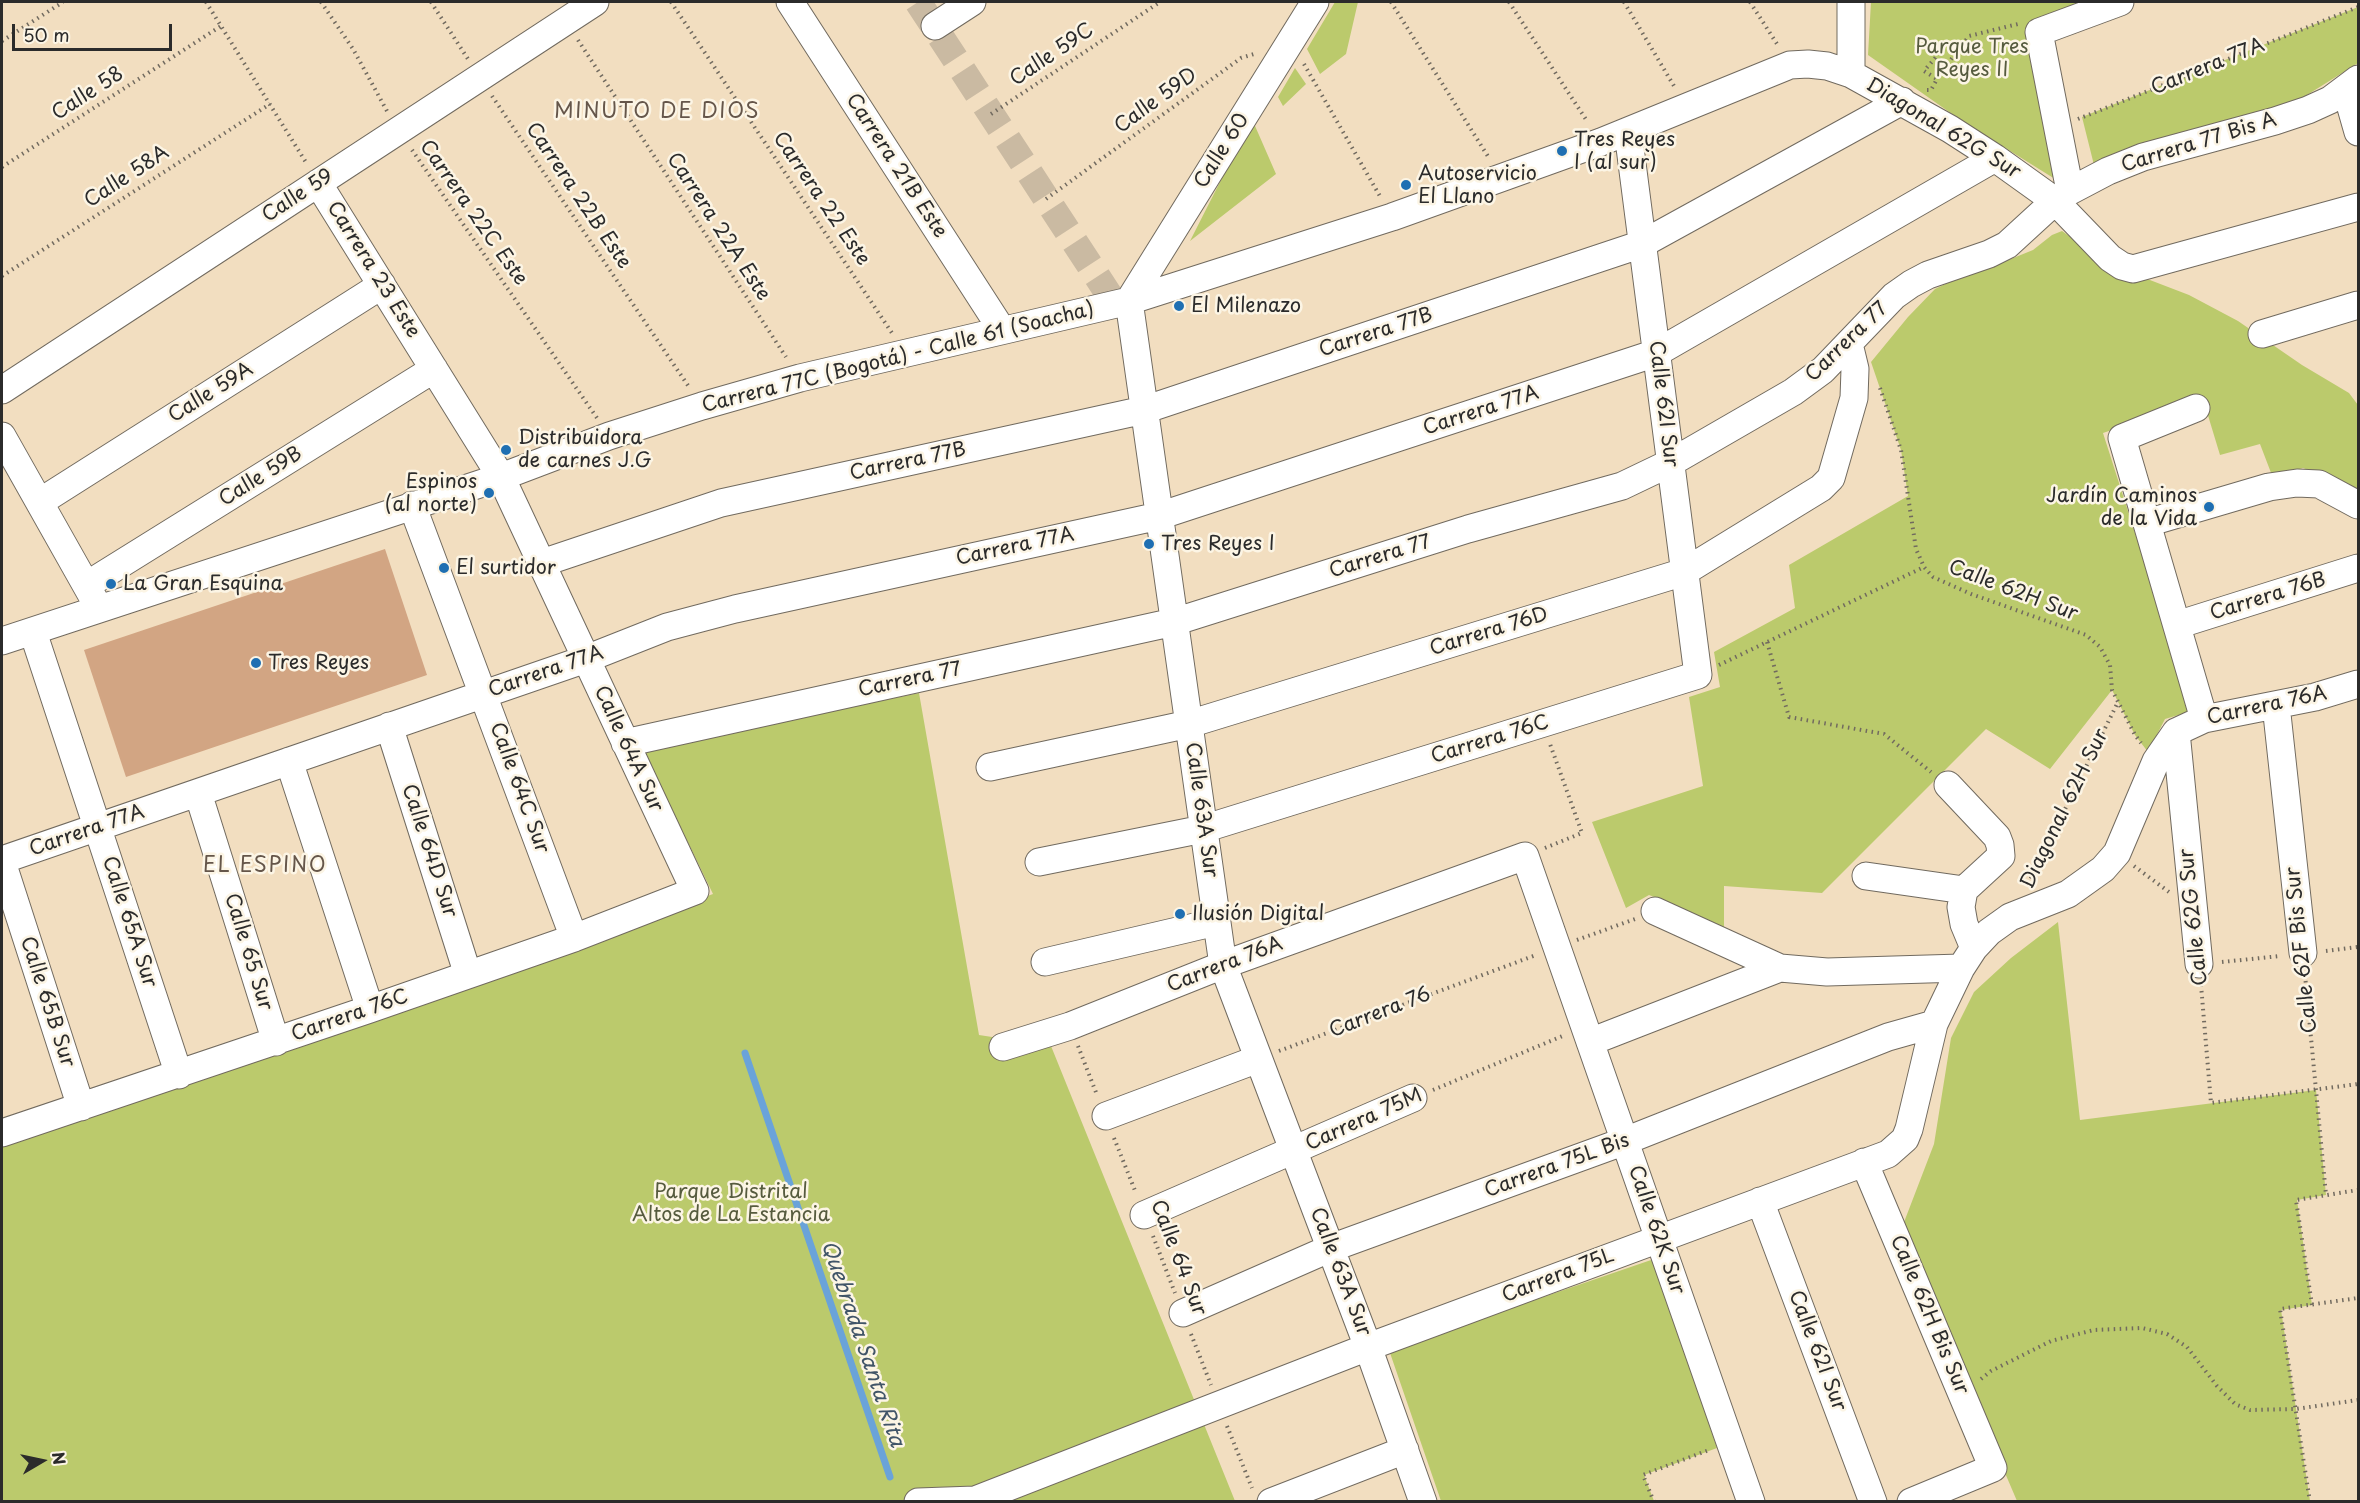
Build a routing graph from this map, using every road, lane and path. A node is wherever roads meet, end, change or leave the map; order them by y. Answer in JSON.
{"nodes":[{"id":1,"x":63,"y":2,"type":"edge"},
{"id":2,"x":206,"y":2,"type":"edge"},
{"id":3,"x":321,"y":2,"type":"edge"},
{"id":4,"x":431,"y":2,"type":"edge"},
{"id":5,"x":595,"y":2,"type":"edge"},
{"id":6,"x":671,"y":2,"type":"edge"},
{"id":7,"x":790,"y":2,"type":"edge"},
{"id":8,"x":972,"y":2,"type":"edge"},
{"id":9,"x":1160,"y":2,"type":"edge"},
{"id":10,"x":1315,"y":2,"type":"edge"},
{"id":11,"x":1391,"y":2,"type":"edge"},
{"id":12,"x":1509,"y":2,"type":"edge"},
{"id":13,"x":1624,"y":2,"type":"edge"},
{"id":14,"x":1750,"y":2,"type":"edge"},
{"id":15,"x":1851,"y":2,"type":"edge"},
{"id":16,"x":2120,"y":2,"type":"edge"},
{"id":17,"x":2358,"y":5,"type":"edge"},
{"id":18,"x":566,"y":21,"type":"junction"},
{"id":19,"x":221,"y":26,"type":"junction"},
{"id":20,"x":935,"y":26,"type":"dead end"},
{"id":21,"x":2039,"y":32,"type":"junction"},
{"id":22,"x":2,"y":41,"type":"edge"},
{"id":23,"x":1291,"y":42,"type":"junction"},
{"id":24,"x":1790,"y":66,"type":"junction"},
{"id":25,"x":1851,"y":74,"type":"junction"},
{"id":26,"x":479,"y":77,"type":"junction"},
{"id":27,"x":2352,"y":85,"type":"edge"},
{"id":28,"x":1902,"y":101,"type":"junction"},
{"id":29,"x":270,"y":104,"type":"junction"},
{"id":30,"x":1687,"y":107,"type":"junction"},
{"id":31,"x":991,"y":114,"type":"dead end"},
{"id":32,"x":2057,"y":126,"type":"junction"},
{"id":33,"x":398,"y":130,"type":"junction"},
{"id":34,"x":1628,"y":132,"type":"junction"},
{"id":35,"x":2358,"y":132,"type":"edge"},
{"id":36,"x":1601,"y":142,"type":"junction"},
{"id":37,"x":1995,"y":158,"type":"junction"},
{"id":38,"x":2,"y":167,"type":"edge"},
{"id":39,"x":1502,"y":179,"type":"junction"},
{"id":40,"x":318,"y":183,"type":"junction"},
{"id":41,"x":2063,"y":196,"type":"junction"},
{"id":42,"x":1046,"y":199,"type":"dead end"},
{"id":43,"x":2358,"y":207,"type":"edge"},
{"id":44,"x":1392,"y":217,"type":"junction"},
{"id":45,"x":1642,"y":244,"type":"junction"},
{"id":46,"x":2,"y":276,"type":"edge"},
{"id":47,"x":382,"y":285,"type":"junction"},
{"id":48,"x":1129,"y":301,"type":"junction"},
{"id":49,"x":2358,"y":305,"type":"edge"},
{"id":50,"x":1002,"y":330,"type":"junction"},
{"id":51,"x":2262,"y":334,"type":"dead end"},
{"id":52,"x":1849,"y":344,"type":"junction"},
{"id":53,"x":905,"y":353,"type":"junction"},
{"id":54,"x":1656,"y":353,"type":"junction"},
{"id":55,"x":434,"y":369,"type":"junction"},
{"id":56,"x":800,"y":378,"type":"junction"},
{"id":57,"x":1878,"y":384,"type":"dead end"},
{"id":58,"x":2,"y":390,"type":"edge"},
{"id":59,"x":702,"y":405,"type":"junction"},
{"id":60,"x":2196,"y":408,"type":"dead end"},
{"id":61,"x":1144,"y":410,"type":"junction"},
{"id":62,"x":2,"y":436,"type":"edge"},
{"id":63,"x":609,"y":436,"type":"junction"},
{"id":64,"x":1670,"y":463,"type":"junction"},
{"id":65,"x":501,"y":477,"type":"junction"},
{"id":66,"x":40,"y":502,"type":"junction"},
{"id":67,"x":412,"y":505,"type":"junction"},
{"id":68,"x":2358,"y":505,"type":"edge"},
{"id":69,"x":1159,"y":516,"type":"junction"},
{"id":70,"x":2146,"y":523,"type":"junction"},
{"id":71,"x":542,"y":563,"type":"junction"},
{"id":72,"x":1924,"y":567,"type":"junction"},
{"id":73,"x":2358,"y":568,"type":"edge"},
{"id":74,"x":1684,"y":572,"type":"junction"},
{"id":75,"x":87,"y":585,"type":"junction"},
{"id":76,"x":99,"y":610,"type":"junction"},
{"id":77,"x":1174,"y":621,"type":"junction"},
{"id":78,"x":2177,"y":625,"type":"junction"},
{"id":79,"x":33,"y":632,"type":"junction"},
{"id":80,"x":2,"y":640,"type":"edge"},
{"id":81,"x":1767,"y":642,"type":"junction"},
{"id":82,"x":586,"y":659,"type":"junction"},
{"id":83,"x":1698,"y":675,"type":"junction"},
{"id":84,"x":2358,"y":684,"type":"edge"},
{"id":85,"x":484,"y":693,"type":"junction"},
{"id":86,"x":2118,"y":702,"type":"junction"},
{"id":87,"x":2276,"y":705,"type":"junction"},
{"id":88,"x":2204,"y":719,"type":"junction"},
{"id":89,"x":1543,"y":723,"type":"junction"},
{"id":90,"x":1189,"y":724,"type":"junction"},
{"id":91,"x":389,"y":726,"type":"junction"},
{"id":92,"x":2176,"y":732,"type":"junction"},
{"id":93,"x":625,"y":743,"type":"junction"},
{"id":94,"x":289,"y":761,"type":"junction"},
{"id":95,"x":2156,"y":761,"type":"junction"},
{"id":96,"x":990,"y":767,"type":"dead end"},
{"id":97,"x":1948,"y":785,"type":"joint"},
{"id":98,"x":198,"y":793,"type":"junction"},
{"id":99,"x":97,"y":827,"type":"junction"},
{"id":100,"x":1203,"y":829,"type":"junction"},
{"id":101,"x":2117,"y":853,"type":"junction"},
{"id":102,"x":1525,"y":856,"type":"junction"},
{"id":103,"x":2,"y":861,"type":"edge"},
{"id":104,"x":1039,"y":862,"type":"dead end"},
{"id":105,"x":1866,"y":876,"type":"dead end"},
{"id":106,"x":1964,"y":890,"type":"junction"},
{"id":107,"x":695,"y":891,"type":"joint"},
{"id":108,"x":1655,"y":911,"type":"joint"},
{"id":109,"x":2193,"y":911,"type":"junction"},
{"id":110,"x":2010,"y":917,"type":"junction"},
{"id":111,"x":1216,"y":922,"type":"junction"},
{"id":112,"x":574,"y":938,"type":"junction"},
{"id":113,"x":1557,"y":947,"type":"junction"},
{"id":114,"x":2303,"y":953,"type":"joint"},
{"id":115,"x":1967,"y":958,"type":"junction"},
{"id":116,"x":1045,"y":962,"type":"dead end"},
{"id":117,"x":2199,"y":964,"type":"joint"},
{"id":118,"x":1222,"y":965,"type":"junction"},
{"id":119,"x":1780,"y":968,"type":"junction"},
{"id":120,"x":468,"y":975,"type":"junction"},
{"id":121,"x":370,"y":1009,"type":"junction"},
{"id":122,"x":1934,"y":1024,"type":"junction"},
{"id":123,"x":1070,"y":1026,"type":"junction"},
{"id":124,"x":1588,"y":1035,"type":"junction"},
{"id":125,"x":276,"y":1042,"type":"junction"},
{"id":126,"x":1003,"y":1047,"type":"dead end"},
{"id":127,"x":1258,"y":1059,"type":"junction"},
{"id":128,"x":179,"y":1075,"type":"junction"},
{"id":129,"x":2358,"y":1084,"type":"edge"},
{"id":130,"x":2316,"y":1090,"type":"junction"},
{"id":131,"x":1413,"y":1098,"type":"joint"},
{"id":132,"x":81,"y":1107,"type":"junction"},
{"id":133,"x":1106,"y":1116,"type":"junction"},
{"id":134,"x":2,"y":1133,"type":"edge"},
{"id":135,"x":1625,"y":1141,"type":"junction"},
{"id":136,"x":1294,"y":1151,"type":"junction"},
{"id":137,"x":1864,"y":1162,"type":"junction"},
{"id":138,"x":2358,"y":1190,"type":"edge"},
{"id":139,"x":2326,"y":1195,"type":"junction"},
{"id":140,"x":1760,"y":1201,"type":"junction"},
{"id":141,"x":1144,"y":1215,"type":"junction"},
{"id":142,"x":1659,"y":1239,"type":"junction"},
{"id":143,"x":1330,"y":1248,"type":"junction"},
{"id":144,"x":2358,"y":1298,"type":"edge"},
{"id":145,"x":2312,"y":1305,"type":"junction"},
{"id":146,"x":1183,"y":1313,"type":"junction"},
{"id":147,"x":1368,"y":1347,"type":"junction"},
{"id":148,"x":1962,"y":1394,"type":"junction"},
{"id":149,"x":2358,"y":1400,"type":"edge"},
{"id":150,"x":1219,"y":1404,"type":"junction"},
{"id":151,"x":2296,"y":1409,"type":"junction"},
{"id":152,"x":1731,"y":1442,"type":"junction"},
{"id":153,"x":1405,"y":1450,"type":"junction"},
{"id":154,"x":1262,"y":1496,"type":"edge"},
{"id":155,"x":918,"y":1502,"type":"edge"},
{"id":156,"x":1423,"y":1502,"type":"edge"},
{"id":157,"x":1653,"y":1502,"type":"edge"},
{"id":158,"x":1751,"y":1502,"type":"edge"},
{"id":159,"x":1873,"y":1502,"type":"edge"},
{"id":160,"x":1911,"y":1502,"type":"edge"},
{"id":161,"x":2310,"y":1502,"type":"edge"}],
"edges":[{"from":1,"to":22,"type":"path"},
{"from":2,"to":19,"type":"path","name":"Carrera 23 Este"},
{"from":3,"to":33,"type":"path","name":"Carrera 22C Este"},
{"from":4,"to":26,"type":"path","name":"Carrera 22B Este"},
{"from":5,"to":18,"type":"street","name":"Calle 59"},
{"from":6,"to":53,"type":"path","name":"Carrera 22 Este"},
{"from":7,"to":50,"type":"street","name":"Carrera 21B Este"},
{"from":8,"to":20,"type":"street"},
{"from":9,"to":31,"type":"path","name":"Calle 59C"},
{"from":10,"to":23,"type":"street","name":"Calle 60"},
{"from":11,"to":39,"type":"path"},
{"from":12,"to":36,"type":"path"},
{"from":13,"to":30,"type":"path"},
{"from":14,"to":24,"type":"path"},
{"from":15,"to":25,"type":"street"},
{"from":16,"to":21,"type":"street"},
{"from":17,"to":32,"type":"path","name":"Carrera 77A"},
{"from":18,"to":26,"type":"street","name":"Calle 59"},
{"from":18,"to":56,"type":"path","name":"Carrera 22A Este"},
{"from":19,"to":29,"type":"path","name":"Carrera 23 Este"},
{"from":19,"to":38,"type":"path","name":"Calle 58"},
{"from":21,"to":28,"type":"path"},
{"from":21,"to":32,"type":"street"},
{"from":23,"to":42,"type":"path","name":"Calle 59D"},
{"from":23,"to":44,"type":"path"},
{"from":23,"to":48,"type":"street","name":"Calle 60"},
{"from":24,"to":25,"type":"street","name":"Diagonal 62G Sur"},
{"from":24,"to":30,"type":"street","name":"Carrera 77C (Bogotá) - Calle 61 (Soacha)"},
{"from":25,"to":28,"type":"street","name":"Diagonal 62G Sur"},
{"from":26,"to":33,"type":"street","name":"Calle 59"},
{"from":26,"to":59,"type":"path","name":"Carrera 22B Este"},
{"from":27,"to":35,"type":"street"},
{"from":27,"to":41,"type":"street","name":"Carrera 77 Bis A"},
{"from":28,"to":37,"type":"street","name":"Diagonal 62G Sur"},
{"from":28,"to":45,"type":"street","name":"Carrera 77B"},
{"from":29,"to":40,"type":"path","name":"Carrera 23 Este"},
{"from":29,"to":46,"type":"path","name":"Calle 58A"},
{"from":30,"to":34,"type":"street","name":"Carrera 77C (Bogotá) - Calle 61 (Soacha)"},
{"from":32,"to":41,"type":"street"},
{"from":33,"to":40,"type":"street","name":"Calle 59"},
{"from":33,"to":63,"type":"path","name":"Carrera 22C Este"},
{"from":34,"to":36,"type":"street","name":"Carrera 77C (Bogotá) - Calle 61 (Soacha)"},
{"from":34,"to":45,"type":"street","name":"Calle 62I Sur"},
{"from":36,"to":39,"type":"street","name":"Carrera 77C (Bogotá) - Calle 61 (Soacha)"},
{"from":37,"to":41,"type":"street","name":"Diagonal 62G Sur"},
{"from":37,"to":54,"type":"street","name":"Carrera 77A"},
{"from":39,"to":44,"type":"street","name":"Carrera 77C (Bogotá) - Calle 61 (Soacha)"},
{"from":40,"to":47,"type":"street","name":"Carrera 23 Este"},
{"from":40,"to":58,"type":"street","name":"Calle 59"},
{"from":41,"to":43,"type":"street"},
{"from":41,"to":52,"type":"street","name":"Carrera 77"},
{"from":44,"to":48,"type":"street","name":"Carrera 77C (Bogotá) - Calle 61 (Soacha)"},
{"from":45,"to":54,"type":"street","name":"Calle 62I Sur"},
{"from":45,"to":61,"type":"street","name":"Carrera 77B"},
{"from":47,"to":55,"type":"street","name":"Carrera 23 Este"},
{"from":47,"to":66,"type":"street","name":"Calle 59A"},
{"from":48,"to":50,"type":"street","name":"Carrera 77C (Bogotá) - Calle 61 (Soacha)"},
{"from":48,"to":61,"type":"street","name":"Calle 63A Sur"},
{"from":49,"to":51,"type":"street"},
{"from":50,"to":53,"type":"street","name":"Carrera 77C (Bogotá) - Calle 61 (Soacha)"},
{"from":52,"to":64,"type":"street","name":"Carrera 77"},
{"from":52,"to":74,"type":"street","name":"Carrera 76D"},
{"from":53,"to":56,"type":"street","name":"Carrera 77C (Bogotá) - Calle 61 (Soacha)"},
{"from":54,"to":64,"type":"street","name":"Calle 62I Sur"},
{"from":54,"to":69,"type":"street","name":"Carrera 77A"},
{"from":55,"to":65,"type":"street","name":"Carrera 23 Este"},
{"from":55,"to":75,"type":"street","name":"Calle 59B"},
{"from":56,"to":59,"type":"street","name":"Carrera 77C (Bogotá) - Calle 61 (Soacha)"},
{"from":57,"to":72,"type":"path","name":"Calle 62H Sur"},
{"from":59,"to":63,"type":"street","name":"Carrera 77C (Bogotá) - Calle 61 (Soacha)"},
{"from":60,"to":70,"type":"street"},
{"from":61,"to":69,"type":"street","name":"Calle 63A Sur"},
{"from":61,"to":71,"type":"street","name":"Carrera 77B"},
{"from":62,"to":66,"type":"street"},
{"from":63,"to":65,"type":"street","name":"Carrera 77C (Bogotá) - Calle 61 (Soacha)"},
{"from":64,"to":74,"type":"street","name":"Calle 62I Sur"},
{"from":64,"to":77,"type":"street","name":"Carrera 77"},
{"from":65,"to":67,"type":"street","name":"Carrera 77C (Bogotá) - Calle 61 (Soacha)"},
{"from":65,"to":71,"type":"street","name":"Calle 64A Sur"},
{"from":66,"to":75,"type":"street"},
{"from":67,"to":76,"type":"street","name":"Carrera 77C (Bogotá) - Calle 61 (Soacha)"},
{"from":67,"to":85,"type":"street","name":"Calle 64C Sur"},
{"from":68,"to":70,"type":"street"},
{"from":69,"to":77,"type":"street","name":"Calle 63A Sur"},
{"from":69,"to":82,"type":"street","name":"Carrera 77A"},
{"from":70,"to":78,"type":"street"},
{"from":71,"to":82,"type":"street","name":"Calle 64A Sur"},
{"from":72,"to":81,"type":"path"},
{"from":72,"to":86,"type":"path","name":"Calle 62H Sur"},
{"from":73,"to":78,"type":"street","name":"Carrera 76B"},
{"from":74,"to":83,"type":"street","name":"Calle 62I Sur"},
{"from":74,"to":90,"type":"street","name":"Carrera 76D"},
{"from":75,"to":76,"type":"street"},
{"from":76,"to":79,"type":"street","name":"Carrera 77C (Bogotá) - Calle 61 (Soacha)"},
{"from":77,"to":90,"type":"street","name":"Calle 63A Sur"},
{"from":77,"to":93,"type":"street","name":"Carrera 77"},
{"from":78,"to":88,"type":"street"},
{"from":79,"to":80,"type":"street","name":"Carrera 77C (Bogotá) - Calle 61 (Soacha)"},
{"from":79,"to":99,"type":"street","name":"Calle 65A Sur"},
{"from":81,"to":83,"type":"path"},
{"from":81,"to":97,"type":"path"},
{"from":82,"to":85,"type":"street","name":"Carrera 77A"},
{"from":82,"to":93,"type":"street","name":"Calle 64A Sur"},
{"from":83,"to":89,"type":"street","name":"Carrera 76C"},
{"from":84,"to":87,"type":"street","name":"Carrera 76A"},
{"from":85,"to":91,"type":"street","name":"Carrera 77A"},
{"from":85,"to":112,"type":"street","name":"Calle 64C Sur"},
{"from":86,"to":95,"type":"path","name":"Calle 62H Sur"},
{"from":86,"to":110,"type":"path","name":"Diagonal 62H Sur"},
{"from":87,"to":88,"type":"street","name":"Carrera 76A"},
{"from":87,"to":114,"type":"street","name":"Calle 62F Bis Sur"},
{"from":88,"to":92,"type":"street","name":"Carrera 76A"},
{"from":89,"to":100,"type":"street","name":"Carrera 76C"},
{"from":89,"to":102,"type":"path"},
{"from":90,"to":96,"type":"street","name":"Carrera 76D"},
{"from":90,"to":100,"type":"street","name":"Calle 63A Sur"},
{"from":91,"to":94,"type":"street","name":"Carrera 77A"},
{"from":91,"to":120,"type":"street","name":"Calle 64D Sur"},
{"from":92,"to":95,"type":"street"},
{"from":92,"to":109,"type":"street","name":"Calle 62G Sur"},
{"from":93,"to":107,"type":"street","name":"Calle 64A Sur"},
{"from":94,"to":98,"type":"street","name":"Carrera 77A"},
{"from":94,"to":121,"type":"street"},
{"from":95,"to":101,"type":"street"},
{"from":97,"to":106,"type":"street"},
{"from":98,"to":99,"type":"street","name":"Carrera 77A"},
{"from":98,"to":125,"type":"street","name":"Calle 65 Sur"},
{"from":99,"to":103,"type":"street","name":"Carrera 77A"},
{"from":99,"to":128,"type":"street","name":"Calle 65A Sur"},
{"from":100,"to":104,"type":"street","name":"Carrera 76C"},
{"from":100,"to":111,"type":"street","name":"Calle 63A Sur"},
{"from":101,"to":109,"type":"path"},
{"from":101,"to":110,"type":"street"},
{"from":102,"to":113,"type":"street","name":"Calle 62K Sur"},
{"from":102,"to":118,"type":"street","name":"Carrera 76A"},
{"from":103,"to":132,"type":"street","name":"Calle 65B Sur"},
{"from":105,"to":106,"type":"street"},
{"from":106,"to":115,"type":"street"},
{"from":107,"to":112,"type":"street","name":"Carrera 76C"},
{"from":108,"to":113,"type":"path","name":"Carrera 76"},
{"from":108,"to":119,"type":"street"},
{"from":109,"to":117,"type":"street","name":"Calle 62G Sur"},
{"from":110,"to":115,"type":"street"},
{"from":111,"to":116,"type":"street"},
{"from":111,"to":118,"type":"street","name":"Calle 63A Sur"},
{"from":112,"to":120,"type":"street","name":"Carrera 76C"},
{"from":113,"to":124,"type":"street","name":"Calle 62K Sur"},
{"from":113,"to":127,"type":"path","name":"Carrera 76"},
{"from":114,"to":130,"type":"path","name":"Calle 62F Bis Sur"},
{"from":115,"to":119,"type":"street"},
{"from":115,"to":122,"type":"street"},
{"from":117,"to":130,"type":"path","name":"Calle 62G Sur"},
{"from":118,"to":123,"type":"street","name":"Carrera 76A"},
{"from":118,"to":127,"type":"street","name":"Calle 63A Sur"},
{"from":119,"to":124,"type":"street"},
{"from":120,"to":121,"type":"street","name":"Carrera 76C"},
{"from":121,"to":125,"type":"street","name":"Carrera 76C"},
{"from":122,"to":135,"type":"street","name":"Carrera 75L Bis"},
{"from":122,"to":137,"type":"street","name":"Carrera 75L"},
{"from":123,"to":126,"type":"street","name":"Carrera 76A"},
{"from":123,"to":133,"type":"path","name":"Calle 64 Sur"},
{"from":124,"to":131,"type":"path","name":"Carrera 75M"},
{"from":124,"to":135,"type":"street","name":"Calle 62K Sur"},
{"from":125,"to":128,"type":"street","name":"Carrera 76C"},
{"from":127,"to":133,"type":"street"},
{"from":127,"to":136,"type":"street","name":"Calle 63A Sur"},
{"from":128,"to":132,"type":"street","name":"Carrera 76C"},
{"from":129,"to":130,"type":"path"},
{"from":130,"to":139,"type":"path","name":"Calle 62F Bis Sur"},
{"from":131,"to":136,"type":"street","name":"Carrera 75M"},
{"from":132,"to":134,"type":"street","name":"Carrera 76C"},
{"from":133,"to":141,"type":"path","name":"Calle 64 Sur"},
{"from":135,"to":142,"type":"street","name":"Calle 62K Sur"},
{"from":135,"to":143,"type":"street","name":"Carrera 75L Bis"},
{"from":136,"to":141,"type":"street","name":"Carrera 75M"},
{"from":136,"to":143,"type":"street","name":"Calle 63A Sur"},
{"from":137,"to":140,"type":"street","name":"Carrera 75L"},
{"from":137,"to":148,"type":"street","name":"Calle 62H Bis Sur"},
{"from":138,"to":139,"type":"path"},
{"from":139,"to":145,"type":"path"},
{"from":140,"to":142,"type":"street","name":"Carrera 75L"},
{"from":140,"to":159,"type":"street","name":"Calle 62I Sur"},
{"from":141,"to":146,"type":"path","name":"Calle 64 Sur"},
{"from":142,"to":147,"type":"street","name":"Carrera 75L"},
{"from":142,"to":152,"type":"street","name":"Calle 62K Sur"},
{"from":143,"to":146,"type":"street","name":"Carrera 75L Bis"},
{"from":143,"to":147,"type":"street","name":"Calle 63A Sur"},
{"from":144,"to":145,"type":"path"},
{"from":145,"to":151,"type":"path"},
{"from":146,"to":150,"type":"path","name":"Calle 64 Sur"},
{"from":147,"to":150,"type":"street","name":"Carrera 75L"},
{"from":147,"to":153,"type":"street","name":"Calle 63A Sur"},
{"from":148,"to":151,"type":"path"},
{"from":148,"to":160,"type":"street","name":"Calle 62H Bis Sur"},
{"from":149,"to":151,"type":"path"},
{"from":150,"to":154,"type":"path","name":"Calle 64 Sur"},
{"from":150,"to":155,"type":"street","name":"Carrera 75L"},
{"from":151,"to":161,"type":"path"},
{"from":152,"to":157,"type":"path"},
{"from":152,"to":158,"type":"street","name":"Calle 62K Sur"},
{"from":153,"to":154,"type":"street"},
{"from":153,"to":156,"type":"street","name":"Calle 63A Sur"}]}
